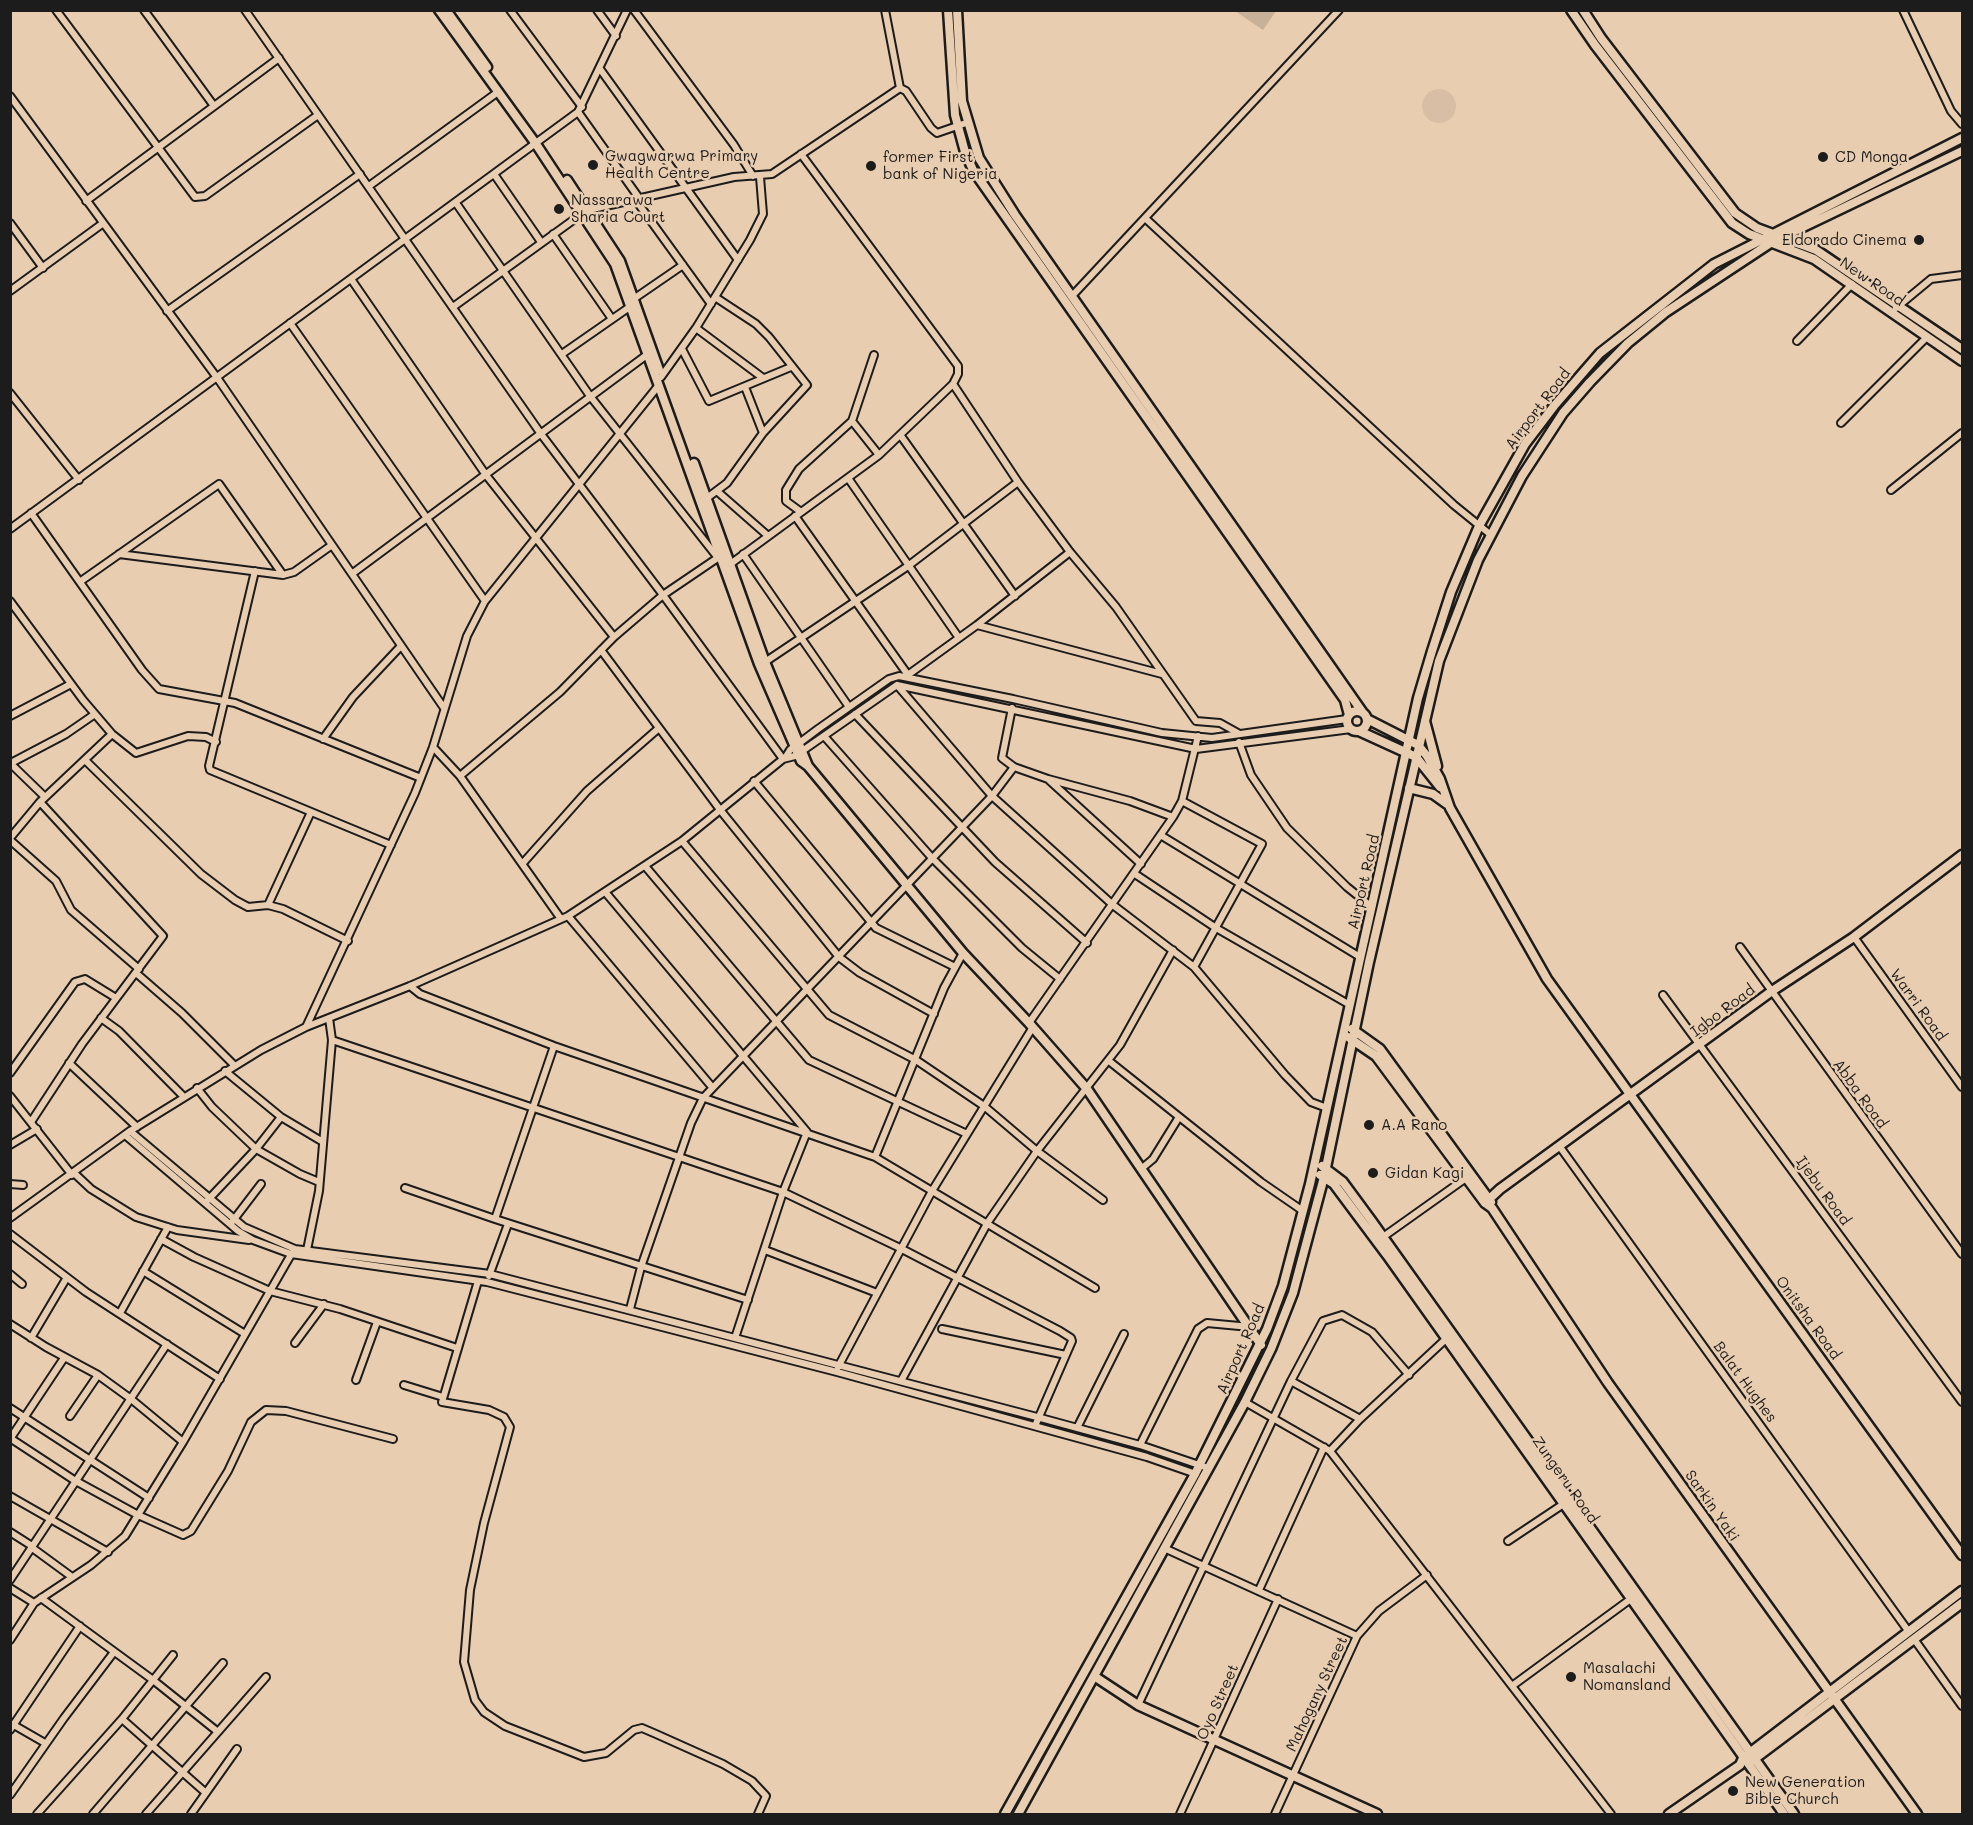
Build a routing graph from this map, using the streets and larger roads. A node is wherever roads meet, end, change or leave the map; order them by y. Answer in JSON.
{"nodes":[{"id":1,"x":56,"y":10,"type":"edge"},
{"id":2,"x":144,"y":10,"type":"edge"},
{"id":3,"x":245,"y":10,"type":"edge"},
{"id":4,"x":439,"y":10,"type":"edge"},
{"id":5,"x":446,"y":10,"type":"edge"},
{"id":6,"x":510,"y":10,"type":"edge"},
{"id":7,"x":597,"y":10,"type":"edge"},
{"id":8,"x":627,"y":10,"type":"edge"},
{"id":9,"x":634,"y":10,"type":"edge"},
{"id":10,"x":885,"y":10,"type":"edge"},
{"id":11,"x":948,"y":10,"type":"edge"},
{"id":12,"x":957,"y":10,"type":"edge"},
{"id":13,"x":1339,"y":10,"type":"edge"},
{"id":14,"x":1571,"y":10,"type":"edge"},
{"id":15,"x":1582,"y":10,"type":"edge"},
{"id":16,"x":1903,"y":10,"type":"edge"},
{"id":17,"x":616,"y":36,"type":"junction"},
{"id":18,"x":279,"y":58,"type":"junction"},
{"id":19,"x":600,"y":69,"type":"junction"},
{"id":20,"x":900,"y":88,"type":"junction"},
{"id":21,"x":498,"y":92,"type":"junction"},
{"id":22,"x":10,"y":96,"type":"edge"},
{"id":23,"x":214,"y":106,"type":"junction"},
{"id":24,"x":580,"y":110,"type":"junction"},
{"id":25,"x":318,"y":114,"type":"junction"},
{"id":26,"x":962,"y":124,"type":"junction"},
{"id":27,"x":1962,"y":124,"type":"edge"},
{"id":28,"x":1962,"y":138,"type":"edge"},
{"id":29,"x":538,"y":142,"type":"junction"},
{"id":30,"x":157,"y":148,"type":"junction"},
{"id":31,"x":1962,"y":151,"type":"edge"},
{"id":32,"x":801,"y":154,"type":"junction"},
{"id":33,"x":360,"y":174,"type":"junction"},
{"id":34,"x":494,"y":174,"type":"junction"},
{"id":35,"x":753,"y":176,"type":"junction"},
{"id":36,"x":760,"y":177,"type":"junction"},
{"id":37,"x":369,"y":186,"type":"junction"},
{"id":38,"x":686,"y":186,"type":"junction"},
{"id":39,"x":637,"y":199,"type":"junction"},
{"id":40,"x":86,"y":201,"type":"junction"},
{"id":41,"x":456,"y":203,"type":"junction"},
{"id":42,"x":585,"y":212,"type":"junction"},
{"id":43,"x":1145,"y":218,"type":"junction"},
{"id":44,"x":10,"y":223,"type":"edge"},
{"id":45,"x":102,"y":224,"type":"junction"},
{"id":46,"x":553,"y":234,"type":"junction"},
{"id":47,"x":1782,"y":237,"type":"junction"},
{"id":48,"x":1771,"y":238,"type":"junction"},
{"id":49,"x":407,"y":239,"type":"junction"},
{"id":50,"x":1760,"y":239,"type":"junction"},
{"id":51,"x":541,"y":242,"type":"junction"},
{"id":52,"x":738,"y":260,"type":"junction"},
{"id":53,"x":682,"y":265,"type":"junction"},
{"id":54,"x":43,"y":268,"type":"junction"},
{"id":55,"x":503,"y":270,"type":"junction"},
{"id":56,"x":1962,"y":275,"type":"edge"},
{"id":57,"x":351,"y":279,"type":"junction"},
{"id":58,"x":1852,"y":284,"type":"junction"},
{"id":59,"x":10,"y":291,"type":"edge"},
{"id":60,"x":1072,"y":296,"type":"junction"},
{"id":61,"x":713,"y":301,"type":"junction"},
{"id":62,"x":633,"y":302,"type":"junction"},
{"id":63,"x":453,"y":307,"type":"junction"},
{"id":64,"x":1895,"y":309,"type":"junction"},
{"id":65,"x":167,"y":311,"type":"junction"},
{"id":66,"x":612,"y":319,"type":"junction"},
{"id":67,"x":290,"y":323,"type":"junction"},
{"id":68,"x":696,"y":328,"type":"junction"},
{"id":69,"x":1927,"y":337,"type":"junction"},
{"id":70,"x":1797,"y":342,"type":"dead end"},
{"id":71,"x":682,"y":349,"type":"junction"},
{"id":72,"x":1962,"y":349,"type":"edge"},
{"id":73,"x":562,"y":354,"type":"junction"},
{"id":74,"x":648,"y":354,"type":"junction"},
{"id":75,"x":874,"y":355,"type":"dead end"},
{"id":76,"x":1962,"y":361,"type":"edge"},
{"id":77,"x":791,"y":367,"type":"junction"},
{"id":78,"x":763,"y":378,"type":"junction"},
{"id":79,"x":218,"y":379,"type":"junction"},
{"id":80,"x":660,"y":381,"type":"junction"},
{"id":81,"x":952,"y":384,"type":"junction"},
{"id":82,"x":745,"y":387,"type":"junction"},
{"id":83,"x":10,"y":393,"type":"edge"},
{"id":84,"x":590,"y":396,"type":"junction"},
{"id":85,"x":1554,"y":406,"type":"junction"},
{"id":86,"x":1563,"y":413,"type":"junction"},
{"id":87,"x":852,"y":422,"type":"junction"},
{"id":88,"x":1842,"y":423,"type":"dead end"},
{"id":89,"x":622,"y":433,"type":"junction"},
{"id":90,"x":762,"y":433,"type":"junction"},
{"id":91,"x":1962,"y":433,"type":"edge"},
{"id":92,"x":541,"y":434,"type":"junction"},
{"id":93,"x":901,"y":436,"type":"junction"},
{"id":94,"x":879,"y":455,"type":"junction"},
{"id":95,"x":486,"y":475,"type":"junction"},
{"id":96,"x":848,"y":478,"type":"junction"},
{"id":97,"x":79,"y":480,"type":"junction"},
{"id":98,"x":1018,"y":482,"type":"junction"},
{"id":99,"x":580,"y":485,"type":"junction"},
{"id":100,"x":1891,"y":490,"type":"dead end"},
{"id":101,"x":718,"y":492,"type":"junction"},
{"id":102,"x":707,"y":498,"type":"junction"},
{"id":103,"x":31,"y":513,"type":"junction"},
{"id":104,"x":798,"y":514,"type":"junction"},
{"id":105,"x":427,"y":519,"type":"junction"},
{"id":106,"x":963,"y":525,"type":"junction"},
{"id":107,"x":1479,"y":526,"type":"junction"},
{"id":108,"x":10,"y":529,"type":"edge"},
{"id":109,"x":767,"y":535,"type":"junction"},
{"id":110,"x":1491,"y":535,"type":"junction"},
{"id":111,"x":535,"y":540,"type":"junction"},
{"id":112,"x":332,"y":545,"type":"junction"},
{"id":113,"x":1070,"y":552,"type":"junction"},
{"id":114,"x":119,"y":554,"type":"junction"},
{"id":115,"x":743,"y":555,"type":"junction"},
{"id":116,"x":721,"y":556,"type":"junction"},
{"id":117,"x":729,"y":565,"type":"junction"},
{"id":118,"x":908,"y":566,"type":"junction"},
{"id":119,"x":255,"y":571,"type":"junction"},
{"id":120,"x":353,"y":573,"type":"junction"},
{"id":121,"x":283,"y":575,"type":"junction"},
{"id":122,"x":81,"y":581,"type":"junction"},
{"id":123,"x":663,"y":595,"type":"junction"},
{"id":124,"x":1015,"y":596,"type":"junction"},
{"id":125,"x":10,"y":601,"type":"edge"},
{"id":126,"x":484,"y":601,"type":"junction"},
{"id":127,"x":855,"y":601,"type":"junction"},
{"id":128,"x":977,"y":625,"type":"junction"},
{"id":129,"x":614,"y":637,"type":"junction"},
{"id":130,"x":800,"y":638,"type":"junction"},
{"id":131,"x":959,"y":638,"type":"junction"},
{"id":132,"x":400,"y":647,"type":"junction"},
{"id":133,"x":601,"y":651,"type":"junction"},
{"id":134,"x":765,"y":662,"type":"junction"},
{"id":135,"x":1163,"y":674,"type":"junction"},
{"id":136,"x":906,"y":676,"type":"junction"},
{"id":137,"x":71,"y":684,"type":"junction"},
{"id":138,"x":897,"y":685,"type":"junction"},
{"id":139,"x":225,"y":701,"type":"junction"},
{"id":140,"x":849,"y":707,"type":"junction"},
{"id":141,"x":444,"y":708,"type":"junction"},
{"id":142,"x":1012,"y":708,"type":"junction"},
{"id":143,"x":95,"y":714,"type":"junction"},
{"id":144,"x":855,"y":714,"type":"junction"},
{"id":145,"x":10,"y":716,"type":"edge"},
{"id":146,"x":1365,"y":716,"type":"junction"},
{"id":147,"x":1348,"y":717,"type":"junction"},
{"id":148,"x":1425,"y":719,"type":"junction"},
{"id":149,"x":659,"y":728,"type":"junction"},
{"id":150,"x":1355,"y":730,"type":"junction"},
{"id":151,"x":1238,"y":733,"type":"junction"},
{"id":152,"x":112,"y":734,"type":"junction"},
{"id":153,"x":824,"y":736,"type":"junction"},
{"id":154,"x":1198,"y":736,"type":"junction"},
{"id":155,"x":323,"y":740,"type":"junction"},
{"id":156,"x":1409,"y":741,"type":"junction"},
{"id":157,"x":216,"y":742,"type":"junction"},
{"id":158,"x":1239,"y":742,"type":"junction"},
{"id":159,"x":1419,"y":745,"type":"junction"},
{"id":160,"x":433,"y":747,"type":"junction"},
{"id":161,"x":798,"y":749,"type":"junction"},
{"id":162,"x":1196,"y":749,"type":"junction"},
{"id":163,"x":1406,"y":753,"type":"junction"},
{"id":164,"x":1416,"y":757,"type":"junction"},
{"id":165,"x":784,"y":758,"type":"junction"},
{"id":166,"x":85,"y":760,"type":"junction"},
{"id":167,"x":11,"y":763,"type":"edge"},
{"id":168,"x":1014,"y":767,"type":"junction"},
{"id":169,"x":460,"y":776,"type":"junction"},
{"id":170,"x":421,"y":778,"type":"junction"},
{"id":171,"x":1048,"y":779,"type":"junction"},
{"id":172,"x":1440,"y":779,"type":"junction"},
{"id":173,"x":754,"y":781,"type":"junction"},
{"id":174,"x":1409,"y":788,"type":"junction"},
{"id":175,"x":1443,"y":792,"type":"junction"},
{"id":176,"x":992,"y":796,"type":"junction"},
{"id":177,"x":42,"y":800,"type":"junction"},
{"id":178,"x":1182,"y":801,"type":"junction"},
{"id":179,"x":1450,"y":808,"type":"junction"},
{"id":180,"x":721,"y":811,"type":"junction"},
{"id":181,"x":311,"y":812,"type":"junction"},
{"id":182,"x":1173,"y":817,"type":"junction"},
{"id":183,"x":962,"y":828,"type":"junction"},
{"id":184,"x":1162,"y":836,"type":"junction"},
{"id":185,"x":10,"y":839,"type":"edge"},
{"id":186,"x":682,"y":841,"type":"junction"},
{"id":187,"x":391,"y":845,"type":"junction"},
{"id":188,"x":1962,"y":855,"type":"edge"},
{"id":189,"x":932,"y":858,"type":"junction"},
{"id":190,"x":523,"y":863,"type":"junction"},
{"id":191,"x":1141,"y":864,"type":"junction"},
{"id":192,"x":645,"y":866,"type":"junction"},
{"id":193,"x":1135,"y":874,"type":"junction"},
{"id":194,"x":905,"y":885,"type":"junction"},
{"id":195,"x":1239,"y":886,"type":"junction"},
{"id":196,"x":606,"y":893,"type":"junction"},
{"id":197,"x":268,"y":905,"type":"junction"},
{"id":198,"x":1113,"y":905,"type":"junction"},
{"id":199,"x":1372,"y":907,"type":"junction"},
{"id":200,"x":564,"y":918,"type":"junction"},
{"id":201,"x":871,"y":921,"type":"junction"},
{"id":202,"x":1216,"y":928,"type":"junction"},
{"id":203,"x":1854,"y":937,"type":"junction"},
{"id":204,"x":348,"y":941,"type":"junction"},
{"id":205,"x":1087,"y":943,"type":"junction"},
{"id":206,"x":1740,"y":947,"type":"dead end"},
{"id":207,"x":1173,"y":950,"type":"junction"},
{"id":208,"x":963,"y":953,"type":"junction"},
{"id":209,"x":839,"y":957,"type":"junction"},
{"id":210,"x":1360,"y":957,"type":"junction"},
{"id":211,"x":955,"y":967,"type":"junction"},
{"id":212,"x":1194,"y":967,"type":"junction"},
{"id":213,"x":137,"y":971,"type":"junction"},
{"id":214,"x":1060,"y":979,"type":"junction"},
{"id":215,"x":410,"y":986,"type":"junction"},
{"id":216,"x":807,"y":988,"type":"junction"},
{"id":217,"x":1772,"y":991,"type":"junction"},
{"id":218,"x":1663,"y":995,"type":"dead end"},
{"id":219,"x":116,"y":998,"type":"junction"},
{"id":220,"x":1350,"y":1005,"type":"junction"},
{"id":221,"x":934,"y":1014,"type":"junction"},
{"id":222,"x":101,"y":1018,"type":"junction"},
{"id":223,"x":329,"y":1018,"type":"junction"},
{"id":224,"x":775,"y":1022,"type":"junction"},
{"id":225,"x":1031,"y":1025,"type":"junction"},
{"id":226,"x":306,"y":1027,"type":"junction"},
{"id":227,"x":1349,"y":1033,"type":"junction"},
{"id":228,"x":332,"y":1040,"type":"junction"},
{"id":229,"x":1701,"y":1045,"type":"junction"},
{"id":230,"x":554,"y":1046,"type":"junction"},
{"id":231,"x":743,"y":1056,"type":"junction"},
{"id":232,"x":916,"y":1059,"type":"junction"},
{"id":233,"x":1109,"y":1061,"type":"junction"},
{"id":234,"x":69,"y":1063,"type":"junction"},
{"id":235,"x":235,"y":1066,"type":"junction"},
{"id":236,"x":225,"y":1071,"type":"junction"},
{"id":237,"x":10,"y":1073,"type":"edge"},
{"id":238,"x":712,"y":1087,"type":"junction"},
{"id":239,"x":1962,"y":1087,"type":"edge"},
{"id":240,"x":198,"y":1088,"type":"junction"},
{"id":241,"x":1087,"y":1089,"type":"junction"},
{"id":242,"x":10,"y":1096,"type":"edge"},
{"id":243,"x":183,"y":1097,"type":"junction"},
{"id":244,"x":1630,"y":1097,"type":"junction"},
{"id":245,"x":703,"y":1098,"type":"junction"},
{"id":246,"x":897,"y":1102,"type":"junction"},
{"id":247,"x":984,"y":1106,"type":"junction"},
{"id":248,"x":533,"y":1107,"type":"junction"},
{"id":249,"x":1327,"y":1108,"type":"junction"},
{"id":250,"x":281,"y":1117,"type":"junction"},
{"id":251,"x":1179,"y":1117,"type":"junction"},
{"id":252,"x":30,"y":1122,"type":"junction"},
{"id":253,"x":137,"y":1127,"type":"junction"},
{"id":254,"x":37,"y":1129,"type":"junction"},
{"id":255,"x":807,"y":1132,"type":"junction"},
{"id":256,"x":128,"y":1133,"type":"junction"},
{"id":257,"x":967,"y":1134,"type":"junction"},
{"id":258,"x":323,"y":1142,"type":"junction"},
{"id":259,"x":10,"y":1146,"type":"edge"},
{"id":260,"x":1560,"y":1148,"type":"junction"},
{"id":261,"x":256,"y":1149,"type":"junction"},
{"id":262,"x":1037,"y":1151,"type":"junction"},
{"id":263,"x":679,"y":1157,"type":"junction"},
{"id":264,"x":875,"y":1157,"type":"junction"},
{"id":265,"x":1315,"y":1163,"type":"junction"},
{"id":266,"x":1326,"y":1167,"type":"junction"},
{"id":267,"x":1141,"y":1169,"type":"junction"},
{"id":268,"x":1313,"y":1172,"type":"junction"},
{"id":269,"x":73,"y":1174,"type":"junction"},
{"id":270,"x":1324,"y":1178,"type":"junction"},
{"id":271,"x":1466,"y":1179,"type":"junction"},
{"id":272,"x":319,"y":1182,"type":"junction"},
{"id":273,"x":10,"y":1184,"type":"edge"},
{"id":274,"x":261,"y":1184,"type":"dead end"},
{"id":275,"x":23,"y":1185,"type":"dead end"},
{"id":276,"x":405,"y":1188,"type":"dead end"},
{"id":277,"x":932,"y":1191,"type":"junction"},
{"id":278,"x":783,"y":1192,"type":"junction"},
{"id":279,"x":1102,"y":1200,"type":"dead end"},
{"id":280,"x":1487,"y":1200,"type":"junction"},
{"id":281,"x":207,"y":1201,"type":"junction"},
{"id":282,"x":1303,"y":1211,"type":"junction"},
{"id":283,"x":10,"y":1218,"type":"edge"},
{"id":284,"x":495,"y":1219,"type":"junction"},
{"id":285,"x":232,"y":1222,"type":"junction"},
{"id":286,"x":988,"y":1222,"type":"junction"},
{"id":287,"x":508,"y":1224,"type":"junction"},
{"id":288,"x":168,"y":1227,"type":"junction"},
{"id":289,"x":10,"y":1234,"type":"edge"},
{"id":290,"x":1383,"y":1236,"type":"junction"},
{"id":291,"x":161,"y":1239,"type":"junction"},
{"id":292,"x":253,"y":1240,"type":"junction"},
{"id":293,"x":900,"y":1248,"type":"junction"},
{"id":294,"x":307,"y":1250,"type":"junction"},
{"id":295,"x":765,"y":1250,"type":"junction"},
{"id":296,"x":293,"y":1252,"type":"junction"},
{"id":297,"x":1962,"y":1254,"type":"edge"},
{"id":298,"x":641,"y":1267,"type":"junction"},
{"id":299,"x":143,"y":1271,"type":"junction"},
{"id":300,"x":10,"y":1274,"type":"edge"},
{"id":301,"x":490,"y":1274,"type":"junction"},
{"id":302,"x":956,"y":1277,"type":"junction"},
{"id":303,"x":66,"y":1279,"type":"junction"},
{"id":304,"x":478,"y":1281,"type":"junction"},
{"id":305,"x":487,"y":1282,"type":"junction"},
{"id":306,"x":22,"y":1284,"type":"dead end"},
{"id":307,"x":1095,"y":1288,"type":"dead end"},
{"id":308,"x":270,"y":1291,"type":"junction"},
{"id":309,"x":877,"y":1293,"type":"junction"},
{"id":310,"x":748,"y":1300,"type":"junction"},
{"id":311,"x":324,"y":1304,"type":"junction"},
{"id":312,"x":630,"y":1309,"type":"junction"},
{"id":313,"x":120,"y":1313,"type":"junction"},
{"id":314,"x":378,"y":1322,"type":"junction"},
{"id":315,"x":10,"y":1324,"type":"edge"},
{"id":316,"x":1250,"y":1327,"type":"junction"},
{"id":317,"x":942,"y":1329,"type":"dead end"},
{"id":318,"x":245,"y":1334,"type":"junction"},
{"id":319,"x":1124,"y":1334,"type":"dead end"},
{"id":320,"x":31,"y":1338,"type":"junction"},
{"id":321,"x":735,"y":1338,"type":"junction"},
{"id":322,"x":1447,"y":1338,"type":"junction"},
{"id":323,"x":295,"y":1343,"type":"dead end"},
{"id":324,"x":167,"y":1344,"type":"junction"},
{"id":325,"x":1261,"y":1345,"type":"junction"},
{"id":326,"x":457,"y":1348,"type":"junction"},
{"id":327,"x":1066,"y":1355,"type":"junction"},
{"id":328,"x":64,"y":1358,"type":"junction"},
{"id":329,"x":839,"y":1365,"type":"junction"},
{"id":330,"x":837,"y":1372,"type":"junction"},
{"id":331,"x":98,"y":1375,"type":"junction"},
{"id":332,"x":1409,"y":1375,"type":"junction"},
{"id":333,"x":220,"y":1379,"type":"junction"},
{"id":334,"x":356,"y":1380,"type":"dead end"},
{"id":335,"x":901,"y":1381,"type":"junction"},
{"id":336,"x":1291,"y":1382,"type":"junction"},
{"id":337,"x":404,"y":1384,"type":"dead end"},
{"id":338,"x":443,"y":1397,"type":"junction"},
{"id":339,"x":131,"y":1399,"type":"junction"},
{"id":340,"x":1245,"y":1402,"type":"junction"},
{"id":341,"x":1962,"y":1402,"type":"edge"},
{"id":342,"x":10,"y":1408,"type":"edge"},
{"id":343,"x":70,"y":1416,"type":"dead end"},
{"id":344,"x":25,"y":1417,"type":"junction"},
{"id":345,"x":1037,"y":1417,"type":"junction"},
{"id":346,"x":1276,"y":1419,"type":"junction"},
{"id":347,"x":1360,"y":1419,"type":"junction"},
{"id":348,"x":1035,"y":1426,"type":"junction"},
{"id":349,"x":1077,"y":1428,"type":"junction"},
{"id":350,"x":11,"y":1438,"type":"edge"},
{"id":351,"x":393,"y":1439,"type":"dead end"},
{"id":352,"x":183,"y":1442,"type":"junction"},
{"id":353,"x":1140,"y":1445,"type":"junction"},
{"id":354,"x":1327,"y":1449,"type":"junction"},
{"id":355,"x":90,"y":1458,"type":"junction"},
{"id":356,"x":1201,"y":1471,"type":"junction"},
{"id":357,"x":74,"y":1480,"type":"junction"},
{"id":358,"x":10,"y":1496,"type":"edge"},
{"id":359,"x":149,"y":1498,"type":"junction"},
{"id":360,"x":1565,"y":1503,"type":"junction"},
{"id":361,"x":138,"y":1515,"type":"junction"},
{"id":362,"x":51,"y":1517,"type":"junction"},
{"id":363,"x":10,"y":1532,"type":"edge"},
{"id":364,"x":1508,"y":1541,"type":"dead end"},
{"id":365,"x":32,"y":1546,"type":"junction"},
{"id":366,"x":1164,"y":1548,"type":"junction"},
{"id":367,"x":108,"y":1552,"type":"junction"},
{"id":368,"x":1962,"y":1555,"type":"edge"},
{"id":369,"x":1204,"y":1565,"type":"junction"},
{"id":370,"x":1427,"y":1575,"type":"junction"},
{"id":371,"x":72,"y":1577,"type":"junction"},
{"id":372,"x":10,"y":1580,"type":"edge"},
{"id":373,"x":10,"y":1588,"type":"edge"},
{"id":374,"x":1259,"y":1590,"type":"junction"},
{"id":375,"x":1962,"y":1591,"type":"edge"},
{"id":376,"x":41,"y":1598,"type":"junction"},
{"id":377,"x":1632,"y":1598,"type":"junction"},
{"id":378,"x":1278,"y":1599,"type":"junction"},
{"id":379,"x":34,"y":1603,"type":"junction"},
{"id":380,"x":1962,"y":1603,"type":"edge"},
{"id":381,"x":80,"y":1626,"type":"junction"},
{"id":382,"x":1357,"y":1636,"type":"junction"},
{"id":383,"x":1911,"y":1636,"type":"junction"},
{"id":384,"x":11,"y":1639,"type":"edge"},
{"id":385,"x":114,"y":1652,"type":"junction"},
{"id":386,"x":172,"y":1654,"type":"dead end"},
{"id":387,"x":223,"y":1663,"type":"dead end"},
{"id":388,"x":1094,"y":1676,"type":"junction"},
{"id":389,"x":266,"y":1677,"type":"dead end"},
{"id":390,"x":153,"y":1680,"type":"junction"},
{"id":391,"x":1512,"y":1686,"type":"junction"},
{"id":392,"x":1833,"y":1695,"type":"junction"},
{"id":393,"x":1138,"y":1704,"type":"junction"},
{"id":394,"x":186,"y":1706,"type":"junction"},
{"id":395,"x":1962,"y":1706,"type":"edge"},
{"id":396,"x":122,"y":1719,"type":"junction"},
{"id":397,"x":12,"y":1726,"type":"edge"},
{"id":398,"x":218,"y":1732,"type":"junction"},
{"id":399,"x":1214,"y":1741,"type":"junction"},
{"id":400,"x":45,"y":1743,"type":"junction"},
{"id":401,"x":152,"y":1745,"type":"junction"},
{"id":402,"x":237,"y":1749,"type":"dead end"},
{"id":403,"x":1746,"y":1760,"type":"junction"},
{"id":404,"x":183,"y":1773,"type":"junction"},
{"id":405,"x":1293,"y":1777,"type":"junction"},
{"id":406,"x":206,"y":1793,"type":"junction"},
{"id":407,"x":10,"y":1795,"type":"edge"},
{"id":408,"x":1373,"y":1814,"type":"edge"},
{"id":409,"x":36,"y":1815,"type":"edge"},
{"id":410,"x":93,"y":1815,"type":"edge"},
{"id":411,"x":146,"y":1815,"type":"edge"},
{"id":412,"x":191,"y":1815,"type":"edge"},
{"id":413,"x":758,"y":1815,"type":"edge"},
{"id":414,"x":1005,"y":1815,"type":"edge"},
{"id":415,"x":1018,"y":1815,"type":"edge"},
{"id":416,"x":1180,"y":1815,"type":"edge"},
{"id":417,"x":1275,"y":1815,"type":"edge"},
{"id":418,"x":1611,"y":1815,"type":"edge"},
{"id":419,"x":1669,"y":1815,"type":"edge"},
{"id":420,"x":1784,"y":1815,"type":"edge"},
{"id":421,"x":1794,"y":1815,"type":"edge"},
{"id":422,"x":1917,"y":1815,"type":"edge"}],
"edges":[{"from":1,"to":30,"type":"street"},
{"from":2,"to":23,"type":"street"},
{"from":3,"to":18,"type":"street"},
{"from":4,"to":21,"type":"street"},
{"from":5,"to":29,"type":"street"},
{"from":6,"to":24,"type":"street"},
{"from":7,"to":17,"type":"street"},
{"from":8,"to":17,"type":"street"},
{"from":9,"to":35,"type":"street"},
{"from":10,"to":20,"type":"street"},
{"from":11,"to":26,"type":"street"},
{"from":12,"to":26,"type":"street"},
{"from":13,"to":43,"type":"street"},
{"from":14,"to":50,"type":"street"},
{"from":15,"to":48,"type":"street"},
{"from":16,"to":27,"type":"street"},
{"from":17,"to":19,"type":"street"},
{"from":18,"to":23,"type":"street"},
{"from":18,"to":25,"type":"street"},
{"from":19,"to":24,"type":"street"},
{"from":19,"to":38,"type":"street"},
{"from":20,"to":26,"type":"street"},
{"from":20,"to":32,"type":"street"},
{"from":21,"to":29,"type":"street"},
{"from":21,"to":37,"type":"street"},
{"from":22,"to":40,"type":"street"},
{"from":23,"to":30,"type":"street"},
{"from":24,"to":29,"type":"street"},
{"from":24,"to":39,"type":"street"},
{"from":25,"to":30,"type":"street"},
{"from":25,"to":33,"type":"street"},
{"from":26,"to":60,"type":"street"},
{"from":26,"to":147,"type":"street"},
{"from":28,"to":48,"type":"street","name":"Airport Road"},
{"from":29,"to":34,"type":"street"},
{"from":29,"to":42,"type":"street"},
{"from":30,"to":40,"type":"street"},
{"from":31,"to":47,"type":"street"},
{"from":32,"to":36,"type":"street"},
{"from":32,"to":81,"type":"street"},
{"from":33,"to":37,"type":"street"},
{"from":33,"to":65,"type":"street"},
{"from":34,"to":41,"type":"street"},
{"from":34,"to":51,"type":"street"},
{"from":35,"to":36,"type":"street"},
{"from":35,"to":38,"type":"street"},
{"from":36,"to":52,"type":"street"},
{"from":37,"to":49,"type":"street"},
{"from":38,"to":39,"type":"street"},
{"from":38,"to":52,"type":"street"},
{"from":39,"to":42,"type":"street"},
{"from":39,"to":53,"type":"street"},
{"from":40,"to":45,"type":"street"},
{"from":41,"to":49,"type":"street"},
{"from":41,"to":55,"type":"street"},
{"from":42,"to":46,"type":"street"},
{"from":42,"to":62,"type":"street"},
{"from":43,"to":60,"type":"street"},
{"from":43,"to":107,"type":"street"},
{"from":44,"to":54,"type":"street"},
{"from":45,"to":54,"type":"street"},
{"from":45,"to":65,"type":"street"},
{"from":46,"to":51,"type":"street"},
{"from":46,"to":66,"type":"street"},
{"from":47,"to":48,"type":"street","name":"New Road"},
{"from":47,"to":64,"type":"street","name":"New Road"},
{"from":48,"to":50,"type":"street","name":"Airport Road"},
{"from":48,"to":58,"type":"street","name":"New Road"},
{"from":48,"to":86,"type":"street","name":"Airport Road"},
{"from":49,"to":57,"type":"street"},
{"from":49,"to":63,"type":"street"},
{"from":50,"to":85,"type":"street","name":"Airport Road"},
{"from":51,"to":55,"type":"street"},
{"from":52,"to":61,"type":"street"},
{"from":53,"to":61,"type":"street"},
{"from":53,"to":62,"type":"street"},
{"from":54,"to":59,"type":"street"},
{"from":55,"to":63,"type":"street"},
{"from":55,"to":73,"type":"street"},
{"from":56,"to":64,"type":"street"},
{"from":57,"to":67,"type":"street"},
{"from":57,"to":95,"type":"street"},
{"from":58,"to":64,"type":"street","name":"New Road"},
{"from":58,"to":70,"type":"street"},
{"from":60,"to":146,"type":"street"},
{"from":61,"to":68,"type":"street"},
{"from":61,"to":77,"type":"street"},
{"from":62,"to":66,"type":"street"},
{"from":62,"to":74,"type":"street"},
{"from":62,"to":80,"type":"street"},
{"from":63,"to":92,"type":"street"},
{"from":64,"to":69,"type":"street","name":"New Road"},
{"from":64,"to":72,"type":"street","name":"New Road"},
{"from":65,"to":79,"type":"street"},
{"from":66,"to":73,"type":"street"},
{"from":67,"to":79,"type":"street"},
{"from":67,"to":105,"type":"street"},
{"from":68,"to":71,"type":"street"},
{"from":68,"to":78,"type":"street"},
{"from":69,"to":76,"type":"street","name":"New Road"},
{"from":69,"to":88,"type":"street"},
{"from":71,"to":80,"type":"street"},
{"from":71,"to":82,"type":"street"},
{"from":73,"to":84,"type":"street"},
{"from":74,"to":80,"type":"street"},
{"from":74,"to":84,"type":"street"},
{"from":75,"to":87,"type":"street"},
{"from":77,"to":78,"type":"street"},
{"from":77,"to":90,"type":"street"},
{"from":78,"to":82,"type":"street"},
{"from":79,"to":97,"type":"street"},
{"from":79,"to":112,"type":"street"},
{"from":80,"to":89,"type":"street"},
{"from":80,"to":102,"type":"street"},
{"from":80,"to":116,"type":"street"},
{"from":81,"to":93,"type":"street"},
{"from":81,"to":98,"type":"street"},
{"from":82,"to":90,"type":"street"},
{"from":83,"to":97,"type":"street"},
{"from":84,"to":89,"type":"street"},
{"from":84,"to":92,"type":"street"},
{"from":85,"to":86,"type":"street"},
{"from":85,"to":107,"type":"street","name":"Airport Road"},
{"from":86,"to":110,"type":"street","name":"Airport Road"},
{"from":87,"to":94,"type":"street"},
{"from":87,"to":104,"type":"street"},
{"from":89,"to":99,"type":"street"},
{"from":89,"to":116,"type":"street"},
{"from":90,"to":101,"type":"street"},
{"from":91,"to":100,"type":"street"},
{"from":92,"to":95,"type":"street"},
{"from":92,"to":99,"type":"street"},
{"from":93,"to":94,"type":"street"},
{"from":93,"to":106,"type":"street"},
{"from":94,"to":96,"type":"street"},
{"from":95,"to":105,"type":"street"},
{"from":95,"to":111,"type":"street"},
{"from":96,"to":104,"type":"street"},
{"from":96,"to":118,"type":"street"},
{"from":97,"to":103,"type":"street"},
{"from":98,"to":106,"type":"street"},
{"from":98,"to":113,"type":"street"},
{"from":99,"to":111,"type":"street"},
{"from":99,"to":123,"type":"street"},
{"from":101,"to":102,"type":"street"},
{"from":101,"to":109,"type":"street"},
{"from":102,"to":116,"type":"street"},
{"from":103,"to":108,"type":"street"},
{"from":103,"to":122,"type":"street"},
{"from":104,"to":109,"type":"street"},
{"from":104,"to":127,"type":"street"},
{"from":105,"to":120,"type":"street"},
{"from":105,"to":126,"type":"street"},
{"from":106,"to":118,"type":"street"},
{"from":106,"to":124,"type":"street"},
{"from":107,"to":110,"type":"street"},
{"from":107,"to":156,"type":"street","name":"Airport Road"},
{"from":109,"to":115,"type":"street"},
{"from":110,"to":148,"type":"street","name":"Airport Road"},
{"from":111,"to":126,"type":"street"},
{"from":111,"to":129,"type":"street"},
{"from":112,"to":120,"type":"street"},
{"from":112,"to":121,"type":"street"},
{"from":113,"to":124,"type":"street"},
{"from":113,"to":135,"type":"street"},
{"from":114,"to":119,"type":"street"},
{"from":114,"to":121,"type":"street"},
{"from":114,"to":122,"type":"street"},
{"from":115,"to":117,"type":"street"},
{"from":115,"to":130,"type":"street"},
{"from":116,"to":117,"type":"street"},
{"from":116,"to":123,"type":"street"},
{"from":116,"to":161,"type":"street"},
{"from":117,"to":134,"type":"street"},
{"from":118,"to":127,"type":"street"},
{"from":118,"to":131,"type":"street"},
{"from":119,"to":121,"type":"street"},
{"from":119,"to":139,"type":"street"},
{"from":120,"to":132,"type":"street"},
{"from":122,"to":139,"type":"street"},
{"from":123,"to":129,"type":"street"},
{"from":123,"to":165,"type":"street"},
{"from":124,"to":128,"type":"street"},
{"from":125,"to":137,"type":"street"},
{"from":126,"to":141,"type":"street"},
{"from":127,"to":130,"type":"street"},
{"from":127,"to":136,"type":"street"},
{"from":128,"to":131,"type":"street"},
{"from":128,"to":135,"type":"street"},
{"from":129,"to":133,"type":"street"},
{"from":130,"to":134,"type":"street"},
{"from":130,"to":140,"type":"street"},
{"from":131,"to":136,"type":"street"},
{"from":132,"to":141,"type":"street"},
{"from":132,"to":155,"type":"street"},
{"from":133,"to":149,"type":"street"},
{"from":133,"to":169,"type":"street"},
{"from":134,"to":161,"type":"street"},
{"from":135,"to":151,"type":"street"},
{"from":136,"to":140,"type":"street"},
{"from":136,"to":154,"type":"street"},
{"from":137,"to":143,"type":"street"},
{"from":137,"to":145,"type":"street"},
{"from":138,"to":142,"type":"street"},
{"from":138,"to":144,"type":"street"},
{"from":138,"to":176,"type":"street"},
{"from":139,"to":155,"type":"street"},
{"from":139,"to":157,"type":"street"},
{"from":140,"to":161,"type":"street"},
{"from":141,"to":160,"type":"street"},
{"from":142,"to":162,"type":"street"},
{"from":142,"to":168,"type":"street"},
{"from":143,"to":152,"type":"street"},
{"from":143,"to":167,"type":"street"},
{"from":144,"to":153,"type":"street"},
{"from":144,"to":183,"type":"street"},
{"from":146,"to":147,"type":"street"},
{"from":146,"to":150,"type":"street"},
{"from":146,"to":156,"type":"street"},
{"from":147,"to":150,"type":"street"},
{"from":147,"to":151,"type":"street"},
{"from":148,"to":159,"type":"street","name":"Airport Road"},
{"from":148,"to":172,"type":"street"},
{"from":149,"to":180,"type":"street"},
{"from":149,"to":190,"type":"street"},
{"from":150,"to":158,"type":"street"},
{"from":150,"to":163,"type":"street"},
{"from":151,"to":154,"type":"street"},
{"from":152,"to":157,"type":"street"},
{"from":152,"to":166,"type":"street"},
{"from":153,"to":161,"type":"street"},
{"from":153,"to":189,"type":"street"},
{"from":154,"to":162,"type":"street"},
{"from":155,"to":170,"type":"street"},
{"from":156,"to":159,"type":"street"},
{"from":156,"to":163,"type":"street","name":"Airport Road"},
{"from":157,"to":181,"type":"street"},
{"from":158,"to":162,"type":"street"},
{"from":158,"to":199,"type":"street"},
{"from":159,"to":164,"type":"street","name":"Airport Road"},
{"from":159,"to":172,"type":"street"},
{"from":160,"to":169,"type":"street"},
{"from":160,"to":170,"type":"street"},
{"from":161,"to":165,"type":"street"},
{"from":161,"to":194,"type":"street"},
{"from":162,"to":178,"type":"street"},
{"from":163,"to":164,"type":"street"},
{"from":163,"to":199,"type":"street","name":"Airport Road"},
{"from":164,"to":174,"type":"street","name":"Airport Road"},
{"from":164,"to":175,"type":"street"},
{"from":165,"to":173,"type":"street"},
{"from":166,"to":177,"type":"street"},
{"from":166,"to":197,"type":"street"},
{"from":167,"to":177,"type":"street"},
{"from":168,"to":171,"type":"street"},
{"from":168,"to":176,"type":"street"},
{"from":169,"to":190,"type":"street"},
{"from":170,"to":187,"type":"street"},
{"from":171,"to":182,"type":"street"},
{"from":171,"to":191,"type":"street"},
{"from":172,"to":175,"type":"street"},
{"from":173,"to":180,"type":"street"},
{"from":173,"to":201,"type":"street"},
{"from":174,"to":179,"type":"street"},
{"from":174,"to":227,"type":"street","name":"Airport Road"},
{"from":175,"to":179,"type":"street","name":"Onitsha Road"},
{"from":176,"to":183,"type":"street"},
{"from":176,"to":198,"type":"street"},
{"from":177,"to":185,"type":"street"},
{"from":177,"to":213,"type":"street"},
{"from":178,"to":182,"type":"street"},
{"from":178,"to":195,"type":"street"},
{"from":179,"to":244,"type":"street","name":"Onitsha Road"},
{"from":180,"to":186,"type":"street"},
{"from":180,"to":209,"type":"street"},
{"from":181,"to":187,"type":"street"},
{"from":181,"to":197,"type":"street"},
{"from":182,"to":184,"type":"street"},
{"from":183,"to":189,"type":"street"},
{"from":183,"to":205,"type":"street"},
{"from":184,"to":191,"type":"street"},
{"from":184,"to":195,"type":"street"},
{"from":185,"to":213,"type":"street"},
{"from":186,"to":192,"type":"street"},
{"from":186,"to":216,"type":"street"},
{"from":187,"to":204,"type":"street"},
{"from":188,"to":203,"type":"street","name":"Igbo Road"},
{"from":189,"to":194,"type":"street"},
{"from":189,"to":214,"type":"street"},
{"from":190,"to":200,"type":"street"},
{"from":191,"to":193,"type":"street"},
{"from":192,"to":196,"type":"street"},
{"from":192,"to":224,"type":"street"},
{"from":193,"to":198,"type":"street"},
{"from":193,"to":202,"type":"street"},
{"from":194,"to":201,"type":"street"},
{"from":194,"to":208,"type":"street"},
{"from":195,"to":202,"type":"street"},
{"from":195,"to":210,"type":"street"},
{"from":196,"to":200,"type":"street"},
{"from":196,"to":231,"type":"street"},
{"from":197,"to":204,"type":"street"},
{"from":198,"to":205,"type":"street"},
{"from":198,"to":207,"type":"street"},
{"from":199,"to":210,"type":"street","name":"Airport Road"},
{"from":200,"to":215,"type":"street"},
{"from":200,"to":238,"type":"street"},
{"from":201,"to":209,"type":"street"},
{"from":201,"to":211,"type":"street"},
{"from":202,"to":212,"type":"street"},
{"from":202,"to":220,"type":"street"},
{"from":203,"to":217,"type":"street","name":"Igbo Road"},
{"from":203,"to":239,"type":"street","name":"Warri Road"},
{"from":204,"to":226,"type":"street"},
{"from":205,"to":214,"type":"street"},
{"from":206,"to":217,"type":"street","name":"Abba Road"},
{"from":207,"to":212,"type":"street"},
{"from":207,"to":233,"type":"street"},
{"from":208,"to":211,"type":"street"},
{"from":208,"to":225,"type":"street"},
{"from":209,"to":216,"type":"street"},
{"from":209,"to":221,"type":"street"},
{"from":210,"to":220,"type":"street","name":"Airport Road"},
{"from":211,"to":221,"type":"street"},
{"from":212,"to":249,"type":"street"},
{"from":213,"to":219,"type":"street"},
{"from":213,"to":235,"type":"street"},
{"from":214,"to":225,"type":"street"},
{"from":215,"to":223,"type":"street"},
{"from":215,"to":230,"type":"street"},
{"from":216,"to":224,"type":"street"},
{"from":216,"to":232,"type":"street"},
{"from":217,"to":229,"type":"street","name":"Igbo Road"},
{"from":217,"to":297,"type":"street","name":"Abba Road"},
{"from":218,"to":229,"type":"street","name":"Ijebu Road"},
{"from":219,"to":222,"type":"street"},
{"from":219,"to":237,"type":"street"},
{"from":220,"to":227,"type":"street","name":"Airport Road"},
{"from":221,"to":232,"type":"street"},
{"from":222,"to":234,"type":"street"},
{"from":222,"to":243,"type":"street"},
{"from":223,"to":226,"type":"street"},
{"from":223,"to":228,"type":"street"},
{"from":224,"to":231,"type":"street"},
{"from":224,"to":246,"type":"street"},
{"from":225,"to":241,"type":"street"},
{"from":225,"to":247,"type":"street"},
{"from":226,"to":235,"type":"street"},
{"from":227,"to":249,"type":"street","name":"Airport Road"},
{"from":227,"to":266,"type":"street","name":"Airport Road"},
{"from":227,"to":271,"type":"street","name":"Sarkin Yaki"},
{"from":227,"to":280,"type":"street"},
{"from":228,"to":248,"type":"street"},
{"from":228,"to":258,"type":"street"},
{"from":229,"to":244,"type":"street","name":"Igbo Road"},
{"from":229,"to":341,"type":"street","name":"Ijebu Road"},
{"from":230,"to":245,"type":"street"},
{"from":230,"to":248,"type":"street"},
{"from":231,"to":238,"type":"street"},
{"from":231,"to":255,"type":"street"},
{"from":232,"to":246,"type":"street"},
{"from":232,"to":247,"type":"street"},
{"from":233,"to":241,"type":"street"},
{"from":233,"to":251,"type":"street"},
{"from":234,"to":252,"type":"street"},
{"from":234,"to":253,"type":"street"},
{"from":235,"to":236,"type":"street"},
{"from":236,"to":240,"type":"street"},
{"from":236,"to":250,"type":"street"},
{"from":238,"to":245,"type":"street"},
{"from":240,"to":243,"type":"street"},
{"from":240,"to":261,"type":"street"},
{"from":241,"to":262,"type":"street"},
{"from":241,"to":267,"type":"street"},
{"from":242,"to":252,"type":"street"},
{"from":243,"to":253,"type":"street"},
{"from":244,"to":260,"type":"street","name":"Igbo Road"},
{"from":244,"to":368,"type":"street","name":"Onitsha Road"},
{"from":245,"to":255,"type":"street"},
{"from":245,"to":263,"type":"street"},
{"from":246,"to":257,"type":"street"},
{"from":246,"to":264,"type":"street"},
{"from":247,"to":257,"type":"street"},
{"from":247,"to":262,"type":"street"},
{"from":248,"to":263,"type":"street"},
{"from":248,"to":284,"type":"street"},
{"from":249,"to":265,"type":"street","name":"Airport Road"},
{"from":250,"to":258,"type":"street"},
{"from":250,"to":261,"type":"street"},
{"from":251,"to":267,"type":"street"},
{"from":251,"to":282,"type":"street"},
{"from":252,"to":254,"type":"street"},
{"from":253,"to":256,"type":"street"},
{"from":254,"to":259,"type":"street"},
{"from":254,"to":269,"type":"street"},
{"from":255,"to":264,"type":"street"},
{"from":255,"to":278,"type":"street"},
{"from":256,"to":269,"type":"street"},
{"from":256,"to":281,"type":"street"},
{"from":257,"to":277,"type":"street"},
{"from":258,"to":272,"type":"street"},
{"from":260,"to":280,"type":"street","name":"Igbo Road"},
{"from":260,"to":383,"type":"street","name":"Balat Hughes"},
{"from":261,"to":272,"type":"street"},
{"from":261,"to":281,"type":"street"},
{"from":262,"to":279,"type":"street"},
{"from":262,"to":286,"type":"street"},
{"from":263,"to":278,"type":"street"},
{"from":263,"to":298,"type":"street"},
{"from":264,"to":277,"type":"street"},
{"from":265,"to":266,"type":"street"},
{"from":265,"to":268,"type":"street","name":"Airport Road"},
{"from":266,"to":270,"type":"street","name":"Airport Road"},
{"from":266,"to":290,"type":"street"},
{"from":267,"to":316,"type":"street"},
{"from":268,"to":270,"type":"street","name":"Zungeru Road"},
{"from":268,"to":282,"type":"street","name":"Airport Road"},
{"from":269,"to":283,"type":"street"},
{"from":269,"to":288,"type":"street"},
{"from":270,"to":322,"type":"street","name":"Zungeru Road"},
{"from":270,"to":340,"type":"street","name":"Airport Road"},
{"from":271,"to":280,"type":"street","name":"Sarkin Yaki"},
{"from":271,"to":290,"type":"street"},
{"from":272,"to":294,"type":"street"},
{"from":273,"to":275,"type":"street"},
{"from":274,"to":285,"type":"street"},
{"from":276,"to":284,"type":"street"},
{"from":277,"to":286,"type":"street"},
{"from":277,"to":293,"type":"street"},
{"from":278,"to":293,"type":"street"},
{"from":278,"to":295,"type":"street"},
{"from":280,"to":392,"type":"street","name":"Sarkin Yaki"},
{"from":281,"to":285,"type":"street"},
{"from":282,"to":325,"type":"street","name":"Airport Road"},
{"from":284,"to":287,"type":"street"},
{"from":285,"to":292,"type":"street"},
{"from":285,"to":296,"type":"street"},
{"from":286,"to":302,"type":"street"},
{"from":286,"to":307,"type":"street"},
{"from":287,"to":298,"type":"street"},
{"from":287,"to":301,"type":"street"},
{"from":288,"to":291,"type":"street"},
{"from":288,"to":292,"type":"street"},
{"from":289,"to":303,"type":"street"},
{"from":290,"to":403,"type":"street"},
{"from":291,"to":299,"type":"street"},
{"from":291,"to":308,"type":"street"},
{"from":292,"to":296,"type":"street"},
{"from":293,"to":302,"type":"street"},
{"from":293,"to":309,"type":"street"},
{"from":294,"to":296,"type":"street"},
{"from":294,"to":301,"type":"street"},
{"from":295,"to":309,"type":"street"},
{"from":295,"to":310,"type":"street"},
{"from":296,"to":304,"type":"street"},
{"from":296,"to":308,"type":"street"},
{"from":298,"to":310,"type":"street"},
{"from":298,"to":312,"type":"street"},
{"from":299,"to":313,"type":"street"},
{"from":299,"to":318,"type":"street"},
{"from":300,"to":306,"type":"street"},
{"from":301,"to":305,"type":"street"},
{"from":301,"to":312,"type":"street"},
{"from":302,"to":327,"type":"street"},
{"from":302,"to":335,"type":"street"},
{"from":303,"to":313,"type":"street"},
{"from":303,"to":320,"type":"street"},
{"from":304,"to":305,"type":"street"},
{"from":304,"to":326,"type":"street"},
{"from":305,"to":330,"type":"street"},
{"from":308,"to":311,"type":"street"},
{"from":308,"to":318,"type":"street"},
{"from":309,"to":329,"type":"street"},
{"from":310,"to":321,"type":"street"},
{"from":311,"to":314,"type":"street"},
{"from":311,"to":323,"type":"street"},
{"from":312,"to":321,"type":"street"},
{"from":313,"to":324,"type":"street"},
{"from":314,"to":326,"type":"street"},
{"from":314,"to":334,"type":"street"},
{"from":315,"to":320,"type":"street"},
{"from":316,"to":325,"type":"street"},
{"from":316,"to":353,"type":"street"},
{"from":317,"to":327,"type":"street"},
{"from":318,"to":333,"type":"street"},
{"from":319,"to":349,"type":"street"},
{"from":320,"to":328,"type":"street"},
{"from":321,"to":329,"type":"street"},
{"from":322,"to":332,"type":"street"},
{"from":322,"to":360,"type":"street","name":"Zungeru Road"},
{"from":324,"to":333,"type":"street"},
{"from":324,"to":339,"type":"street"},
{"from":325,"to":356,"type":"street","name":"Airport Road"},
{"from":326,"to":338,"type":"street"},
{"from":327,"to":345,"type":"street"},
{"from":328,"to":331,"type":"street"},
{"from":328,"to":344,"type":"street"},
{"from":329,"to":330,"type":"street"},
{"from":329,"to":335,"type":"street"},
{"from":330,"to":348,"type":"street"},
{"from":331,"to":339,"type":"street"},
{"from":331,"to":343,"type":"street"},
{"from":332,"to":336,"type":"street"},
{"from":332,"to":347,"type":"street"},
{"from":333,"to":352,"type":"street"},
{"from":335,"to":345,"type":"street"},
{"from":336,"to":346,"type":"street"},
{"from":336,"to":347,"type":"street"},
{"from":337,"to":338,"type":"street"},
{"from":338,"to":413,"type":"street"},
{"from":339,"to":352,"type":"street"},
{"from":339,"to":355,"type":"street"},
{"from":340,"to":346,"type":"street"},
{"from":340,"to":356,"type":"street","name":"Airport Road"},
{"from":342,"to":344,"type":"street"},
{"from":344,"to":350,"type":"street"},
{"from":344,"to":355,"type":"street"},
{"from":345,"to":348,"type":"street"},
{"from":345,"to":349,"type":"street"},
{"from":346,"to":354,"type":"street"},
{"from":346,"to":369,"type":"street"},
{"from":347,"to":354,"type":"street"},
{"from":348,"to":356,"type":"street"},
{"from":349,"to":353,"type":"street"},
{"from":350,"to":357,"type":"street"},
{"from":351,"to":361,"type":"street"},
{"from":352,"to":359,"type":"street"},
{"from":353,"to":356,"type":"street"},
{"from":354,"to":370,"type":"street"},
{"from":354,"to":374,"type":"street"},
{"from":355,"to":357,"type":"street"},
{"from":355,"to":359,"type":"street"},
{"from":356,"to":366,"type":"street","name":"Airport Road"},
{"from":356,"to":414,"type":"street","name":"Airport Road"},
{"from":357,"to":361,"type":"street"},
{"from":357,"to":362,"type":"street"},
{"from":358,"to":362,"type":"street"},
{"from":359,"to":361,"type":"street"},
{"from":360,"to":364,"type":"street"},
{"from":360,"to":377,"type":"street","name":"Zungeru Road"},
{"from":361,"to":367,"type":"street"},
{"from":362,"to":365,"type":"street"},
{"from":362,"to":367,"type":"street"},
{"from":363,"to":365,"type":"street"},
{"from":365,"to":371,"type":"street"},
{"from":365,"to":372,"type":"street"},
{"from":366,"to":369,"type":"street"},
{"from":366,"to":388,"type":"street","name":"Airport Road"},
{"from":367,"to":371,"type":"street"},
{"from":369,"to":374,"type":"street"},
{"from":369,"to":393,"type":"street"},
{"from":370,"to":382,"type":"street","name":"Mahogany Street"},
{"from":370,"to":391,"type":"street"},
{"from":371,"to":376,"type":"street"},
{"from":373,"to":379,"type":"street"},
{"from":374,"to":378,"type":"street"},
{"from":375,"to":383,"type":"street"},
{"from":376,"to":379,"type":"street"},
{"from":376,"to":381,"type":"street"},
{"from":377,"to":391,"type":"street"},
{"from":377,"to":403,"type":"street","name":"Zungeru Road"},
{"from":378,"to":382,"type":"street"},
{"from":378,"to":399,"type":"street","name":"Oyo Street"},
{"from":379,"to":384,"type":"street"},
{"from":380,"to":383,"type":"street"},
{"from":381,"to":385,"type":"street"},
{"from":381,"to":397,"type":"street"},
{"from":382,"to":405,"type":"street","name":"Mahogany Street"},
{"from":383,"to":392,"type":"street"},
{"from":383,"to":395,"type":"street","name":"Balat Hughes"},
{"from":385,"to":390,"type":"street"},
{"from":385,"to":400,"type":"street"},
{"from":386,"to":390,"type":"street"},
{"from":387,"to":394,"type":"street"},
{"from":388,"to":393,"type":"street"},
{"from":388,"to":415,"type":"street","name":"Airport Road"},
{"from":389,"to":398,"type":"street"},
{"from":390,"to":394,"type":"street"},
{"from":390,"to":396,"type":"street"},
{"from":391,"to":418,"type":"street"},
{"from":392,"to":403,"type":"street"},
{"from":392,"to":422,"type":"street","name":"Sarkin Yaki"},
{"from":393,"to":399,"type":"street"},
{"from":394,"to":398,"type":"street"},
{"from":394,"to":401,"type":"street"},
{"from":396,"to":401,"type":"street"},
{"from":396,"to":409,"type":"street"},
{"from":397,"to":400,"type":"street"},
{"from":398,"to":404,"type":"street"},
{"from":399,"to":405,"type":"street"},
{"from":399,"to":416,"type":"street","name":"Oyo Street"},
{"from":400,"to":407,"type":"street"},
{"from":401,"to":404,"type":"street"},
{"from":401,"to":410,"type":"street"},
{"from":402,"to":406,"type":"street"},
{"from":403,"to":419,"type":"street"},
{"from":403,"to":420,"type":"street","name":"Zungeru Road"},
{"from":403,"to":421,"type":"street"},
{"from":404,"to":406,"type":"street"},
{"from":404,"to":411,"type":"street"},
{"from":405,"to":408,"type":"street"},
{"from":405,"to":417,"type":"street","name":"Mahogany Street"},
{"from":406,"to":412,"type":"street"}]}
